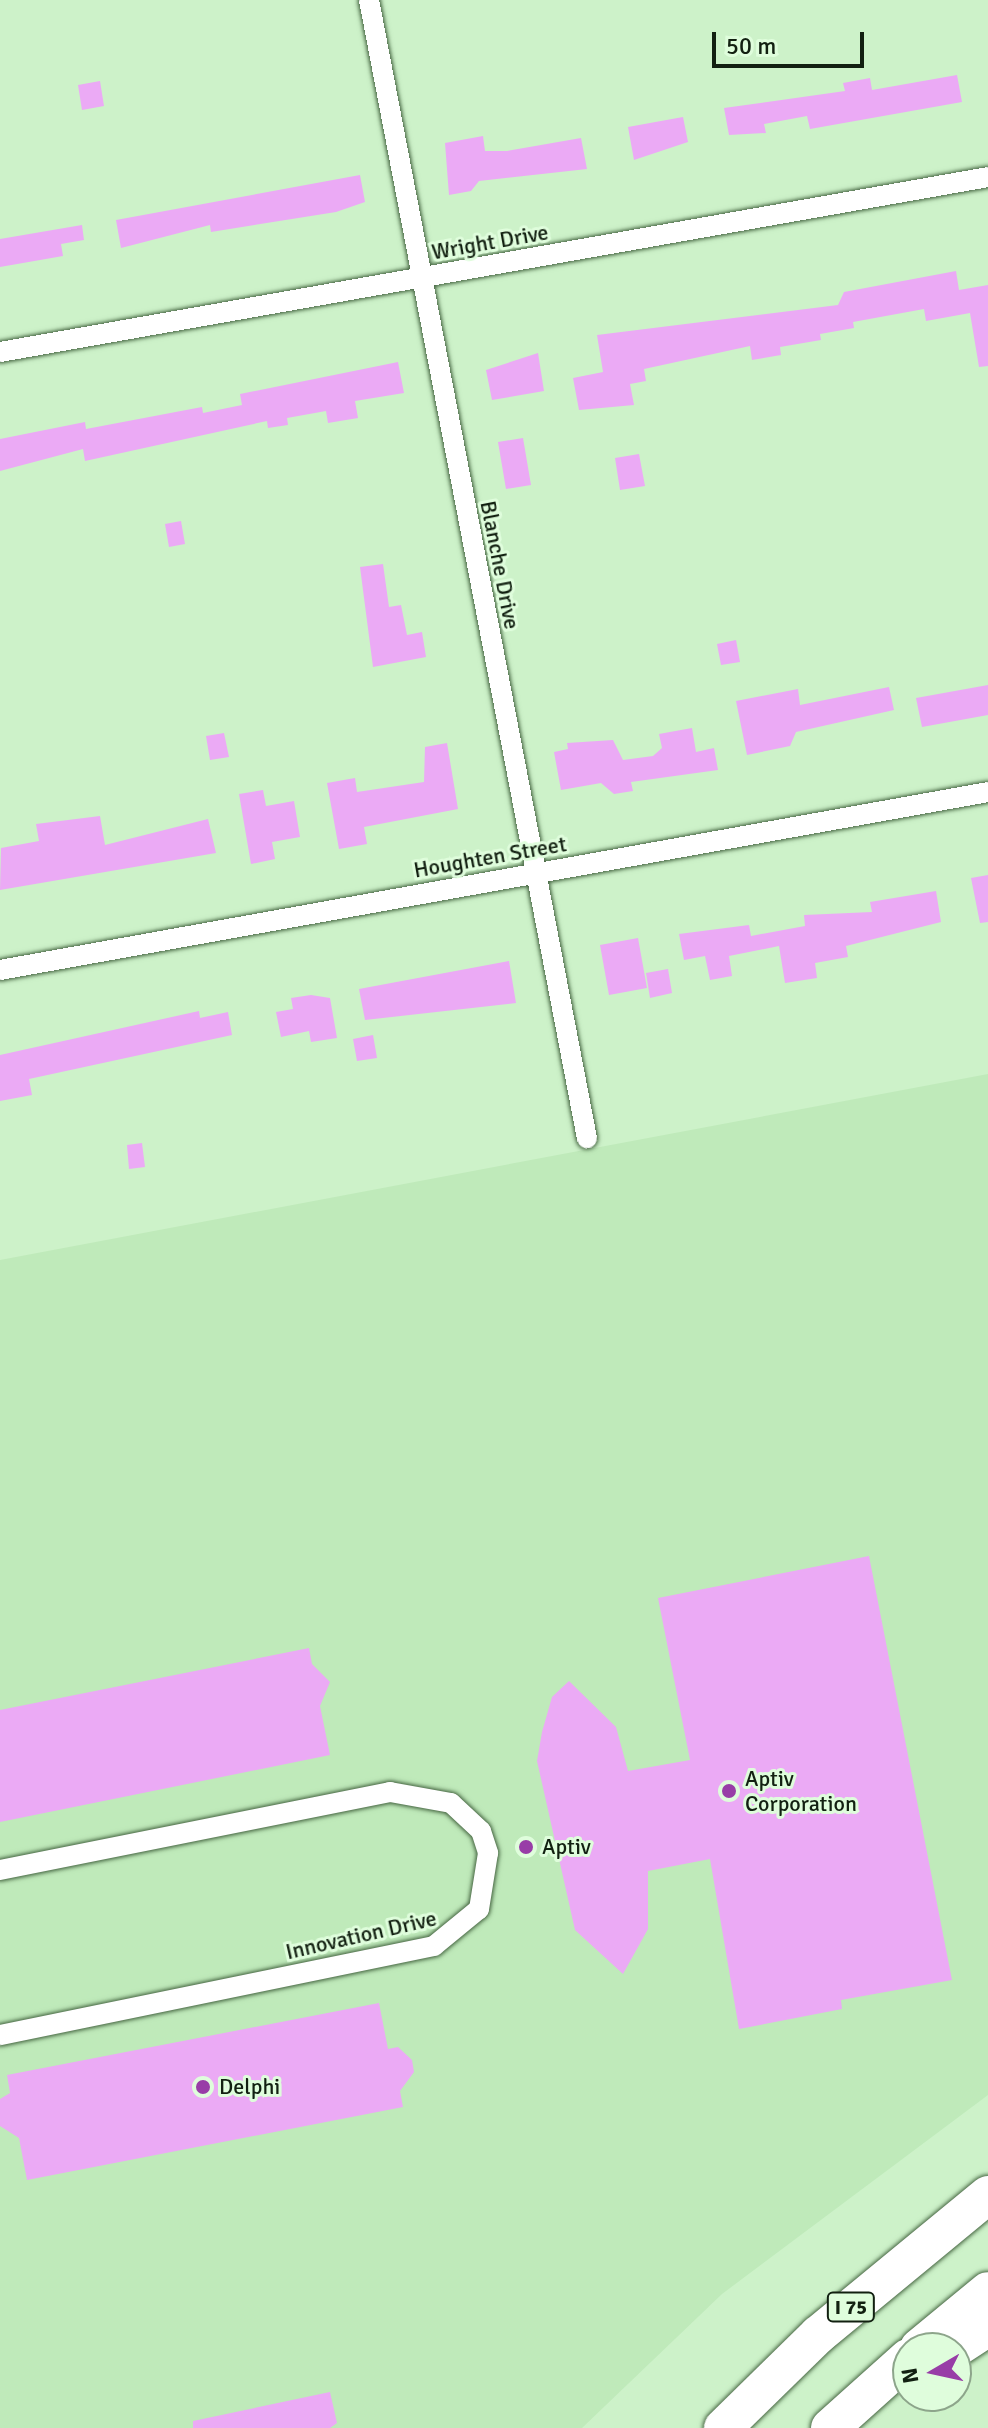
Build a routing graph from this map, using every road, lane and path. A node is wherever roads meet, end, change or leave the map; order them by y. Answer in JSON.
{"nodes":[{"id":1,"x":369,"y":0,"type":"edge"},
{"id":2,"x":988,"y":177,"type":"edge"},
{"id":3,"x":422,"y":278,"type":"junction"},
{"id":4,"x":0,"y":352,"type":"edge"},
{"id":5,"x":988,"y":792,"type":"edge"},
{"id":6,"x":535,"y":873,"type":"junction"},
{"id":7,"x":0,"y":970,"type":"edge"},
{"id":8,"x":587,"y":1138,"type":"dead end"},
{"id":9,"x":0,"y":1870,"type":"edge"},
{"id":10,"x":0,"y":2035,"type":"edge"},
{"id":11,"x":988,"y":2195,"type":"edge"},
{"id":12,"x":988,"y":2291,"type":"edge"},
{"id":13,"x":938,"y":2332,"type":"edge"},
{"id":14,"x":892,"y":2373,"type":"edge"},
{"id":15,"x":892,"y":2390,"type":"edge"},
{"id":16,"x":723,"y":2428,"type":"edge"},
{"id":17,"x":832,"y":2428,"type":"edge"}],
"edges":[{"from":1,"to":3,"type":"street","name":"Blanche Drive"},
{"from":2,"to":3,"type":"street","name":"Wright Drive"},
{"from":3,"to":4,"type":"street","name":"Wright Drive"},
{"from":3,"to":6,"type":"street","name":"Blanche Drive"},
{"from":5,"to":6,"type":"street","name":"Houghten Street"},
{"from":6,"to":7,"type":"street","name":"Houghten Street"},
{"from":6,"to":8,"type":"street","name":"Blanche Drive"},
{"from":9,"to":10,"type":"street","name":"Innovation Drive"},
{"from":11,"to":16,"type":"highway","number":"I 75"},
{"from":12,"to":13,"type":"highway"},
{"from":14,"to":17,"type":"highway"},
{"from":15,"to":17,"type":"highway"}]}
